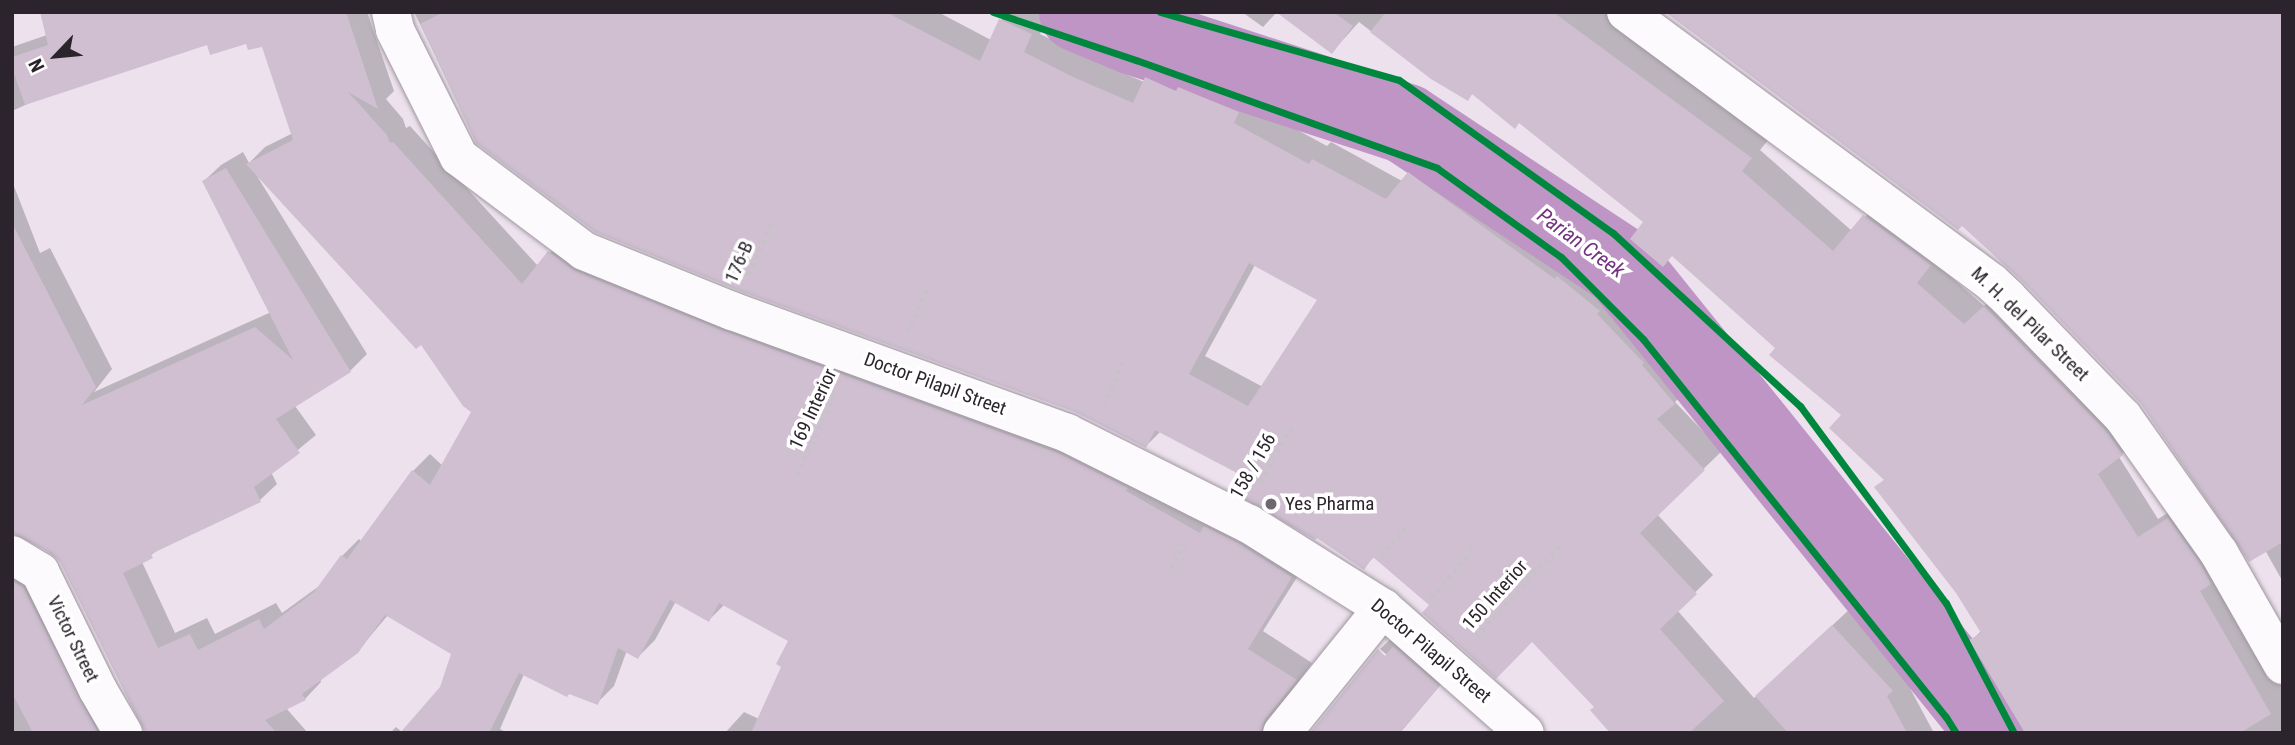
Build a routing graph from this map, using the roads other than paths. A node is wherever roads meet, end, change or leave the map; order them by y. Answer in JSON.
{"nodes":[{"id":1,"x":391,"y":12,"type":"edge"},
{"id":2,"x":1626,"y":12,"type":"edge"},
{"id":3,"x":12,"y":555,"type":"edge"},
{"id":4,"x":1394,"y":617,"type":"junction"},
{"id":5,"x":2283,"y":665,"type":"edge"},
{"id":6,"x":123,"y":733,"type":"edge"},
{"id":7,"x":1282,"y":733,"type":"edge"},
{"id":8,"x":1525,"y":733,"type":"edge"}],
"edges":[{"from":1,"to":4,"type":"street","name":"Doctor Pilapil Street"},
{"from":2,"to":5,"type":"street","name":"M. H. del Pilar Street"},
{"from":3,"to":6,"type":"street","name":"Victor Street"},
{"from":4,"to":7,"type":"street"},
{"from":4,"to":8,"type":"street","name":"Doctor Pilapil Street"}]}
